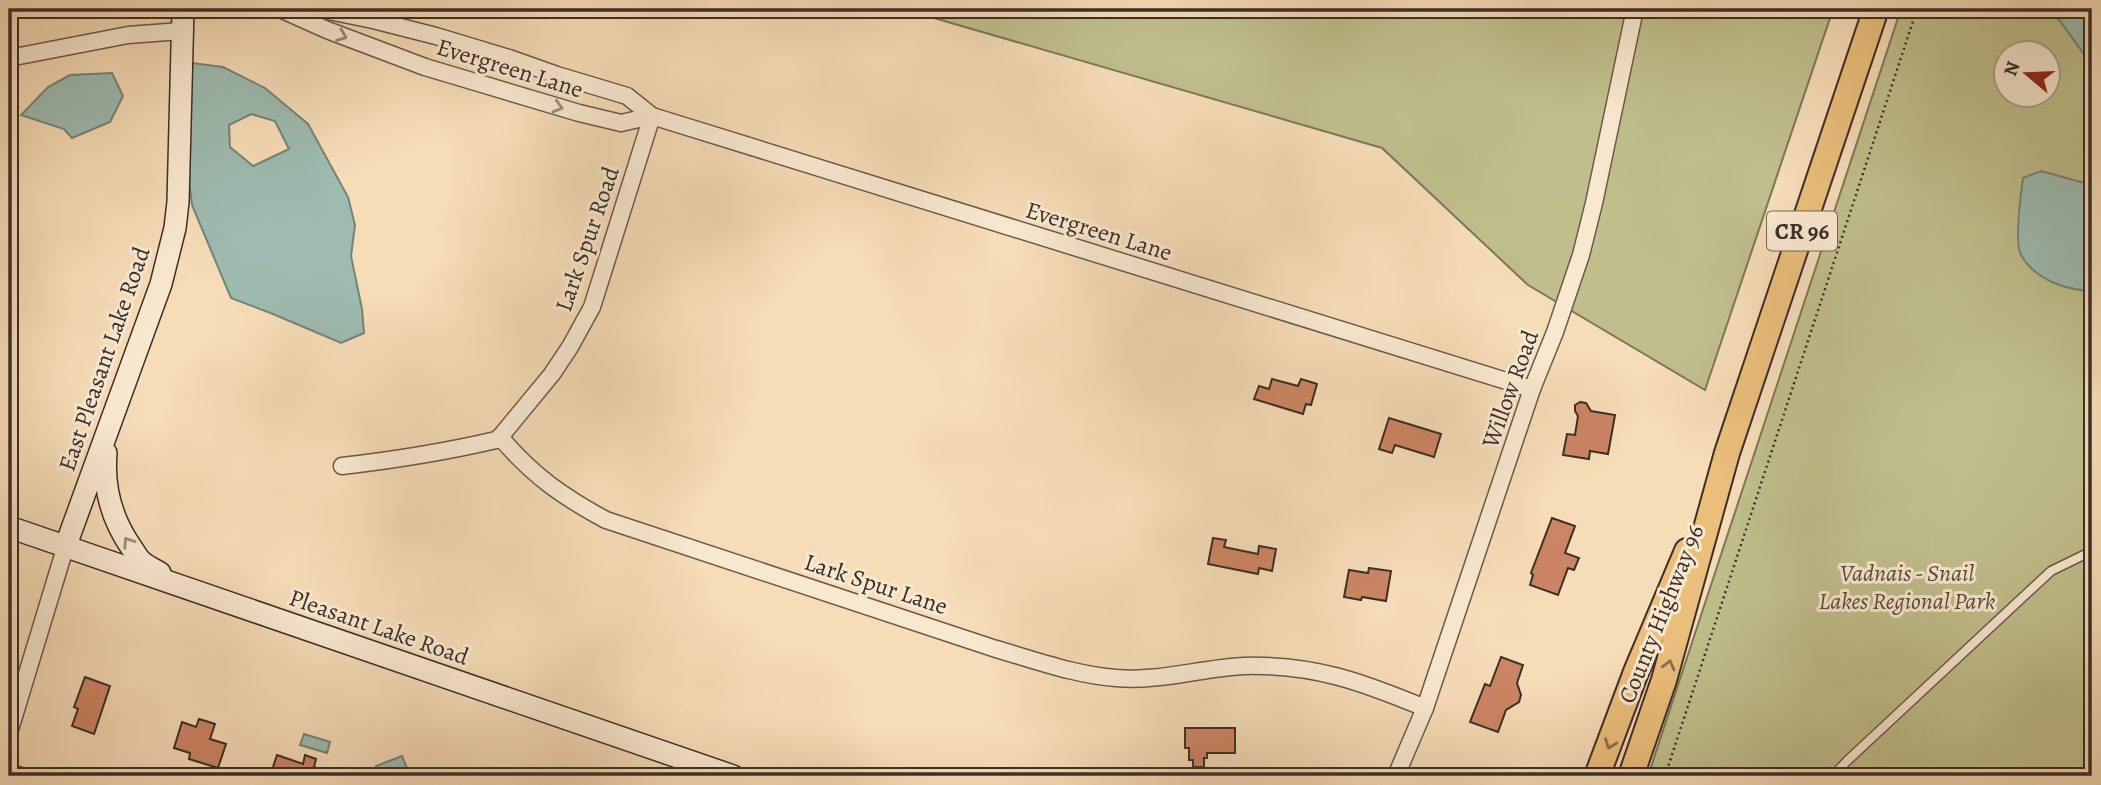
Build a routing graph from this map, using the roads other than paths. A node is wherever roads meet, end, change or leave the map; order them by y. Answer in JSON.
{"nodes":[{"id":1,"x":183,"y":9,"type":"edge"},
{"id":2,"x":280,"y":9,"type":"edge"},
{"id":3,"x":318,"y":9,"type":"edge"},
{"id":4,"x":1634,"y":9,"type":"edge"},
{"id":5,"x":1876,"y":9,"type":"edge"},
{"id":6,"x":181,"y":31,"type":"junction"},
{"id":7,"x":9,"y":58,"type":"edge"},
{"id":8,"x":652,"y":116,"type":"junction"},
{"id":9,"x":1532,"y":389,"type":"junction"},
{"id":10,"x":108,"y":431,"type":"junction"},
{"id":11,"x":500,"y":437,"type":"junction"},
{"id":12,"x":1727,"y":453,"type":"junction"},
{"id":13,"x":342,"y":466,"type":"dead end"},
{"id":14,"x":9,"y":527,"type":"edge"},
{"id":15,"x":66,"y":545,"type":"junction"},
{"id":16,"x":2092,"y":551,"type":"edge"},
{"id":17,"x":179,"y":586,"type":"junction"},
{"id":18,"x":1425,"y":708,"type":"junction"},
{"id":19,"x":9,"y":733,"type":"edge"},
{"id":20,"x":9,"y":772,"type":"edge"},
{"id":21,"x":21,"y":776,"type":"edge"},
{"id":22,"x":733,"y":776,"type":"edge"},
{"id":23,"x":1396,"y":776,"type":"edge"},
{"id":24,"x":1597,"y":776,"type":"edge"},
{"id":25,"x":1631,"y":776,"type":"edge"},
{"id":26,"x":1833,"y":776,"type":"edge"}],
"edges":[{"from":1,"to":6,"type":"street","name":"East Pleasant Lake Road"},
{"from":2,"to":8,"type":"street","name":"Evergreen Lane","one_way":true},
{"from":3,"to":8,"type":"street","name":"Evergreen Lane"},
{"from":4,"to":9,"type":"street","name":"Willow Road"},
{"from":5,"to":12,"type":"main road","name":"County Highway 96","number":"CR 96"},
{"from":6,"to":7,"type":"street"},
{"from":6,"to":10,"type":"street","name":"East Pleasant Lake Road"},
{"from":8,"to":9,"type":"street","name":"Evergreen Lane"},
{"from":8,"to":11,"type":"street","name":"Lark Spur Road"},
{"from":9,"to":18,"type":"street","name":"Willow Road"},
{"from":10,"to":15,"type":"street","name":"East Pleasant Lake Road"},
{"from":17,"to":10,"type":"street","one_way":true},
{"from":11,"to":13,"type":"street"},
{"from":11,"to":18,"type":"street","name":"Lark Spur Lane"},
{"from":12,"to":24,"type":"main road","name":"County Highway 96","number":"CR 96","one_way":true},
{"from":25,"to":12,"type":"main road","name":"County Highway 96","number":"CR 96","one_way":true},
{"from":14,"to":15,"type":"street","name":"Pleasant Lake Road"},
{"from":15,"to":17,"type":"street","name":"Pleasant Lake Road"},
{"from":15,"to":19,"type":"street","name":"East Pleasant Lake Road"},
{"from":16,"to":26,"type":"lane"},
{"from":17,"to":22,"type":"street","name":"Pleasant Lake Road"},
{"from":18,"to":23,"type":"street","name":"Willow Road"},
{"from":20,"to":21,"type":"street"}]}
